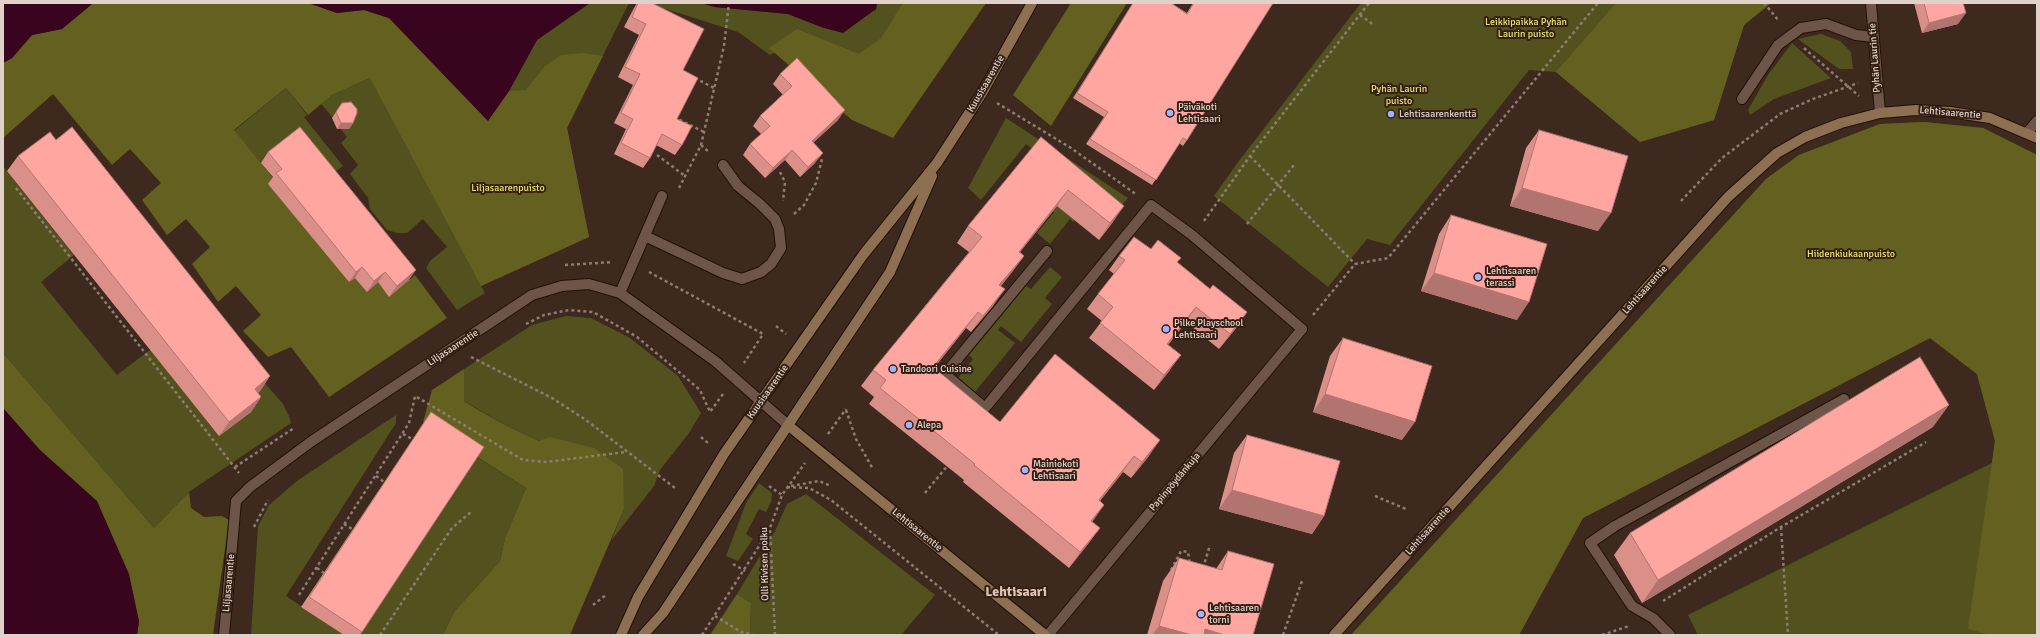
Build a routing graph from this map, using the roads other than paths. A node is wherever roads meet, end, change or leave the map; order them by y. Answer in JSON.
{"nodes":[{"id":1,"x":1032,"y":3,"type":"edge"},
{"id":2,"x":1871,"y":3,"type":"edge"},
{"id":3,"x":1874,"y":37,"type":"junction"},
{"id":4,"x":1742,"y":99,"type":"dead end"},
{"id":5,"x":1880,"y":113,"type":"junction"},
{"id":6,"x":2037,"y":121,"type":"edge"},
{"id":7,"x":2027,"y":133,"type":"junction"},
{"id":8,"x":2037,"y":138,"type":"edge"},
{"id":9,"x":937,"y":163,"type":"junction"},
{"id":10,"x":723,"y":165,"type":"dead end"},
{"id":11,"x":662,"y":196,"type":"dead end"},
{"id":12,"x":644,"y":236,"type":"junction"},
{"id":13,"x":1047,"y":251,"type":"dead end"},
{"id":14,"x":620,"y":293,"type":"junction"},
{"id":15,"x":1844,"y":399,"type":"dead end"},
{"id":16,"x":761,"y":402,"type":"junction"},
{"id":17,"x":789,"y":426,"type":"junction"},
{"id":18,"x":224,"y":635,"type":"edge"},
{"id":19,"x":621,"y":635,"type":"edge"},
{"id":20,"x":644,"y":635,"type":"edge"},
{"id":21,"x":1045,"y":635,"type":"edge"},
{"id":22,"x":1048,"y":635,"type":"edge"},
{"id":23,"x":1334,"y":635,"type":"edge"},
{"id":24,"x":1670,"y":635,"type":"edge"}],
"edges":[{"from":1,"to":9,"type":"main road","name":"Kuusisaarentie"},
{"from":2,"to":3,"type":"street","name":"Pyhän Laurin tie"},
{"from":3,"to":4,"type":"street"},
{"from":3,"to":5,"type":"street","name":"Pyhän Laurin tie"},
{"from":5,"to":7,"type":"main road","name":"Lehtisaarentie"},
{"from":5,"to":23,"type":"main road","name":"Lehtisaarentie"},
{"from":6,"to":7,"type":"street"},
{"from":7,"to":8,"type":"main road","name":"Lehtisaarentie"},
{"from":9,"to":16,"type":"main road","name":"Kuusisaarentie"},
{"from":9,"to":17,"type":"main road","name":"Kuusisaarentie"},
{"from":10,"to":12,"type":"street"},
{"from":11,"to":12,"type":"street"},
{"from":12,"to":14,"type":"street"},
{"from":13,"to":22,"type":"street","name":"Papinpöydänkuja"},
{"from":14,"to":16,"type":"street","name":"Liljasaarentie"},
{"from":14,"to":18,"type":"street","name":"Liljasaarentie"},
{"from":15,"to":24,"type":"street"},
{"from":16,"to":17,"type":"street","name":"Liljasaarentie"},
{"from":16,"to":19,"type":"main road","name":"Kuusisaarentie"},
{"from":17,"to":20,"type":"main road","name":"Kuusisaarentie"},
{"from":17,"to":21,"type":"main road","name":"Lehtisaarentie"}]}
